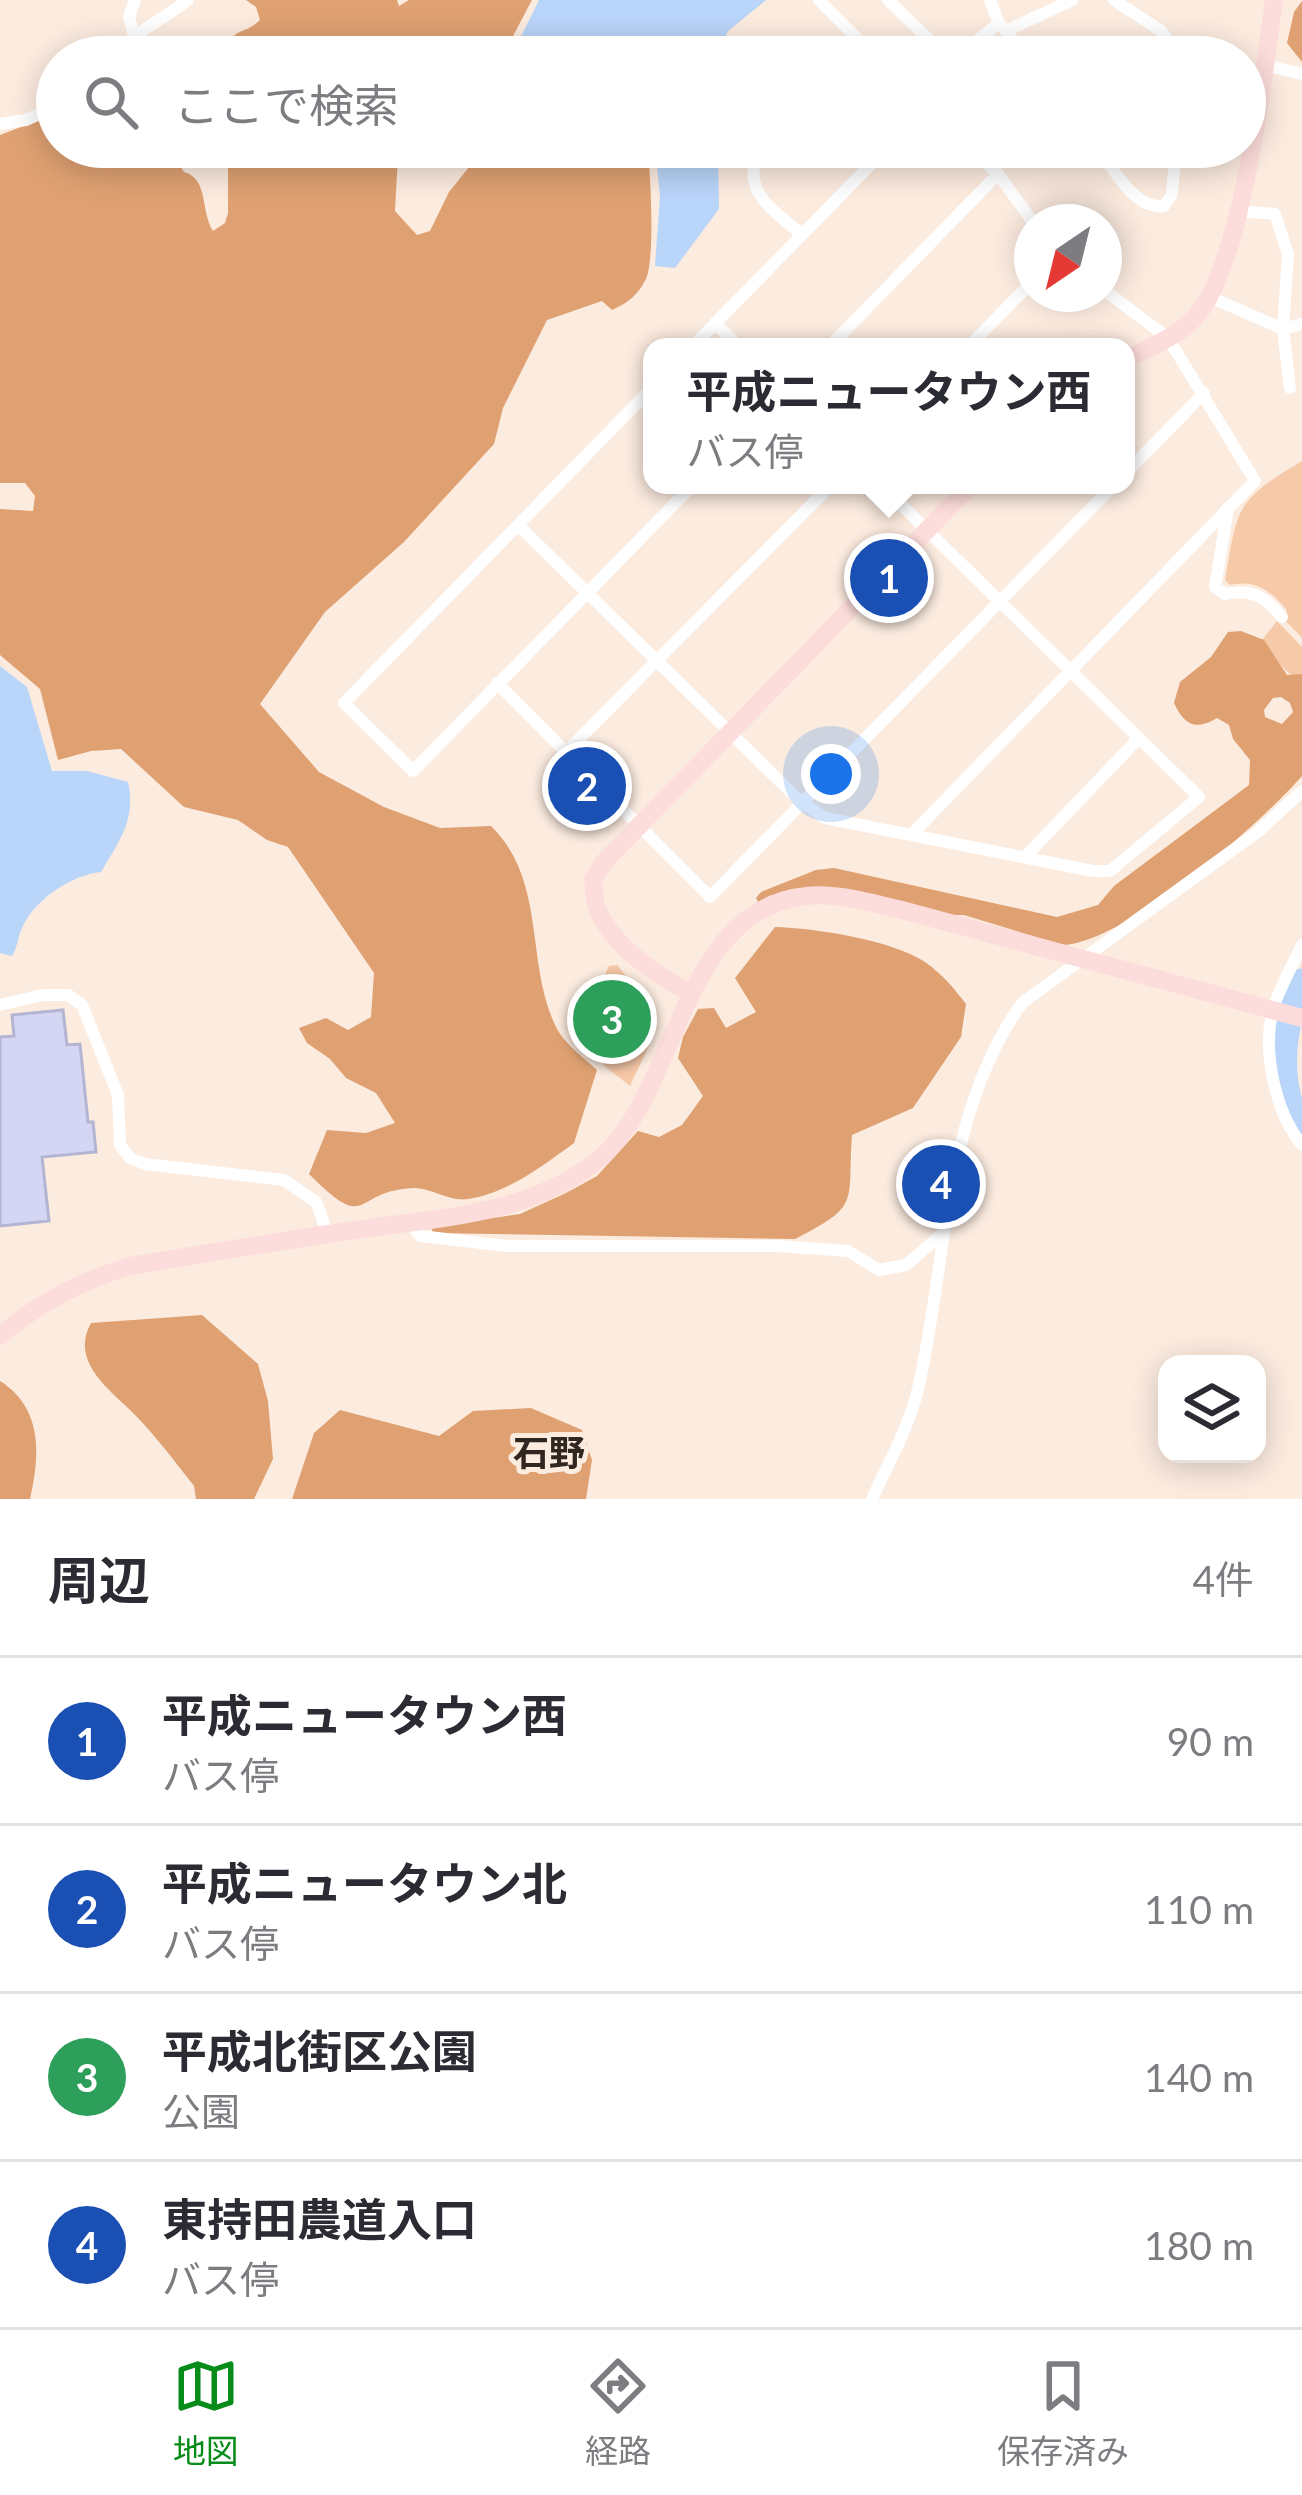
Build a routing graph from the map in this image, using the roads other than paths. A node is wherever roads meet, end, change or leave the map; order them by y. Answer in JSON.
{"nodes":[{"id":1,"x":134,"y":0,"type":"edge"},
{"id":2,"x":188,"y":0,"type":"edge"},
{"id":3,"x":819,"y":0,"type":"edge"},
{"id":4,"x":888,"y":0,"type":"edge"},
{"id":5,"x":990,"y":0,"type":"edge"},
{"id":6,"x":1072,"y":0,"type":"edge"},
{"id":7,"x":1114,"y":0,"type":"edge"},
{"id":8,"x":1274,"y":0,"type":"edge"},
{"id":9,"x":1003,"y":27,"type":"junction"},
{"id":10,"x":134,"y":35,"type":"joint"},
{"id":11,"x":856,"y":36,"type":"edge"},
{"id":12,"x":925,"y":36,"type":"edge"},
{"id":13,"x":989,"y":36,"type":"edge"},
{"id":14,"x":1010,"y":36,"type":"edge"},
{"id":15,"x":1162,"y":36,"type":"edge"},
{"id":16,"x":1266,"y":57,"type":"edge"},
{"id":17,"x":1266,"y":64,"type":"edge"},
{"id":18,"x":1302,"y":74,"type":"edge"},
{"id":19,"x":36,"y":115,"type":"edge"},
{"id":20,"x":0,"y":124,"type":"edge"},
{"id":21,"x":751,"y":168,"type":"edge"},
{"id":22,"x":868,"y":168,"type":"edge"},
{"id":23,"x":992,"y":168,"type":"edge"},
{"id":24,"x":1114,"y":168,"type":"edge"},
{"id":25,"x":1174,"y":168,"type":"edge"},
{"id":26,"x":1245,"y":168,"type":"edge"},
{"id":27,"x":998,"y":174,"type":"junction"},
{"id":28,"x":1020,"y":204,"type":"edge"},
{"id":29,"x":1237,"y":211,"type":"junction"},
{"id":30,"x":802,"y":236,"type":"junction"},
{"id":31,"x":1210,"y":297,"type":"junction"},
{"id":32,"x":1014,"y":301,"type":"edge"},
{"id":33,"x":1122,"y":304,"type":"edge"},
{"id":34,"x":715,"y":323,"type":"junction"},
{"id":35,"x":1302,"y":324,"type":"edge"},
{"id":36,"x":1282,"y":329,"type":"junction"},
{"id":37,"x":701,"y":338,"type":"edge"},
{"id":38,"x":730,"y":338,"type":"edge"},
{"id":39,"x":838,"y":338,"type":"edge"},
{"id":40,"x":977,"y":338,"type":"edge"},
{"id":41,"x":1168,"y":338,"type":"junction"},
{"id":42,"x":1135,"y":355,"type":"edge"},
{"id":43,"x":1290,"y":388,"type":"dead end"},
{"id":44,"x":1204,"y":393,"type":"junction"},
{"id":45,"x":643,"y":397,"type":"edge"},
{"id":46,"x":1135,"y":463,"type":"edge"},
{"id":47,"x":684,"y":494,"type":"edge"},
{"id":48,"x":822,"y":494,"type":"edge"},
{"id":49,"x":891,"y":494,"type":"edge"},
{"id":50,"x":962,"y":494,"type":"edge"},
{"id":51,"x":1105,"y":494,"type":"edge"},
{"id":52,"x":1228,"y":508,"type":"junction"},
{"id":53,"x":518,"y":525,"type":"junction"},
{"id":54,"x":928,"y":529,"type":"junction"},
{"id":55,"x":589,"y":591,"type":"junction"},
{"id":56,"x":999,"y":601,"type":"junction"},
{"id":57,"x":1282,"y":616,"type":"dead end"},
{"id":58,"x":656,"y":658,"type":"junction"},
{"id":59,"x":1070,"y":669,"type":"junction"},
{"id":60,"x":497,"y":683,"type":"junction"},
{"id":61,"x":732,"y":733,"type":"junction"},
{"id":62,"x":1138,"y":739,"type":"junction"},
{"id":63,"x":568,"y":750,"type":"junction"},
{"id":64,"x":1302,"y":790,"type":"edge"},
{"id":65,"x":800,"y":801,"type":"junction"},
{"id":66,"x":639,"y":826,"type":"junction"},
{"id":67,"x":913,"y":833,"type":"junction"},
{"id":68,"x":1024,"y":857,"type":"junction"},
{"id":69,"x":1302,"y":945,"type":"edge"},
{"id":70,"x":1081,"y":958,"type":"junction"},
{"id":71,"x":691,"y":993,"type":"junction"},
{"id":72,"x":0,"y":1005,"type":"edge"},
{"id":73,"x":1276,"y":1011,"type":"junction"},
{"id":74,"x":1302,"y":1018,"type":"edge"},
{"id":75,"x":1302,"y":1144,"type":"edge"},
{"id":76,"x":409,"y":1221,"type":"junction"},
{"id":77,"x":328,"y":1234,"type":"junction"},
{"id":78,"x":942,"y":1234,"type":"junction"},
{"id":79,"x":0,"y":1336,"type":"edge"},
{"id":80,"x":872,"y":1499,"type":"edge"}],
"edges":[{"from":1,"to":10,"type":"street"},
{"from":2,"to":10,"type":"street"},
{"from":3,"to":11,"type":"street"},
{"from":4,"to":12,"type":"street"},
{"from":5,"to":9,"type":"street"},
{"from":6,"to":9,"type":"street"},
{"from":7,"to":15,"type":"street"},
{"from":8,"to":16,"type":"street"},
{"from":9,"to":13,"type":"street"},
{"from":9,"to":14,"type":"street"},
{"from":17,"to":18,"type":"street"},
{"from":19,"to":20,"type":"street"},
{"from":21,"to":30,"type":"street"},
{"from":22,"to":30,"type":"street"},
{"from":23,"to":27,"type":"street"},
{"from":24,"to":25,"type":"street"},
{"from":26,"to":29,"type":"street"},
{"from":27,"to":28,"type":"street"},
{"from":27,"to":39,"type":"street"},
{"from":29,"to":31,"type":"street"},
{"from":29,"to":36,"type":"street"},
{"from":30,"to":34,"type":"street"},
{"from":31,"to":36,"type":"street"},
{"from":31,"to":41,"type":"street"},
{"from":32,"to":40,"type":"street"},
{"from":33,"to":41,"type":"street"},
{"from":34,"to":37,"type":"street"},
{"from":34,"to":38,"type":"street"},
{"from":35,"to":36,"type":"street"},
{"from":36,"to":43,"type":"street"},
{"from":41,"to":42,"type":"street"},
{"from":41,"to":44,"type":"street"},
{"from":44,"to":46,"type":"street"},
{"from":44,"to":52,"type":"street"},
{"from":45,"to":53,"type":"street"},
{"from":47,"to":55,"type":"street"},
{"from":48,"to":58,"type":"street"},
{"from":49,"to":54,"type":"street"},
{"from":50,"to":54,"type":"street"},
{"from":51,"to":56,"type":"street"},
{"from":52,"to":57,"type":"street"},
{"from":52,"to":59,"type":"street"},
{"from":53,"to":55,"type":"street"},
{"from":53,"to":60,"type":"street"},
{"from":54,"to":56,"type":"street"},
{"from":54,"to":61,"type":"street"},
{"from":55,"to":58,"type":"street"},
{"from":55,"to":60,"type":"street"},
{"from":56,"to":59,"type":"street"},
{"from":56,"to":65,"type":"street"},
{"from":58,"to":61,"type":"street"},
{"from":58,"to":63,"type":"street"},
{"from":59,"to":62,"type":"street"},
{"from":59,"to":67,"type":"street"},
{"from":60,"to":63,"type":"street"},
{"from":61,"to":65,"type":"street"},
{"from":61,"to":66,"type":"street"},
{"from":62,"to":68,"type":"street"},
{"from":62,"to":68,"type":"street"},
{"from":63,"to":66,"type":"street"},
{"from":64,"to":70,"type":"street"},
{"from":65,"to":66,"type":"street"},
{"from":65,"to":67,"type":"street"},
{"from":66,"to":71,"type":"street"},
{"from":67,"to":68,"type":"street"},
{"from":69,"to":73,"type":"street"},
{"from":70,"to":71,"type":"street"},
{"from":70,"to":73,"type":"street"},
{"from":70,"to":78,"type":"street"},
{"from":71,"to":76,"type":"street"},
{"from":72,"to":77,"type":"street"},
{"from":73,"to":74,"type":"street"},
{"from":73,"to":75,"type":"street"},
{"from":76,"to":77,"type":"street"},
{"from":76,"to":78,"type":"street"},
{"from":77,"to":79,"type":"street"},
{"from":78,"to":80,"type":"street"}]}
